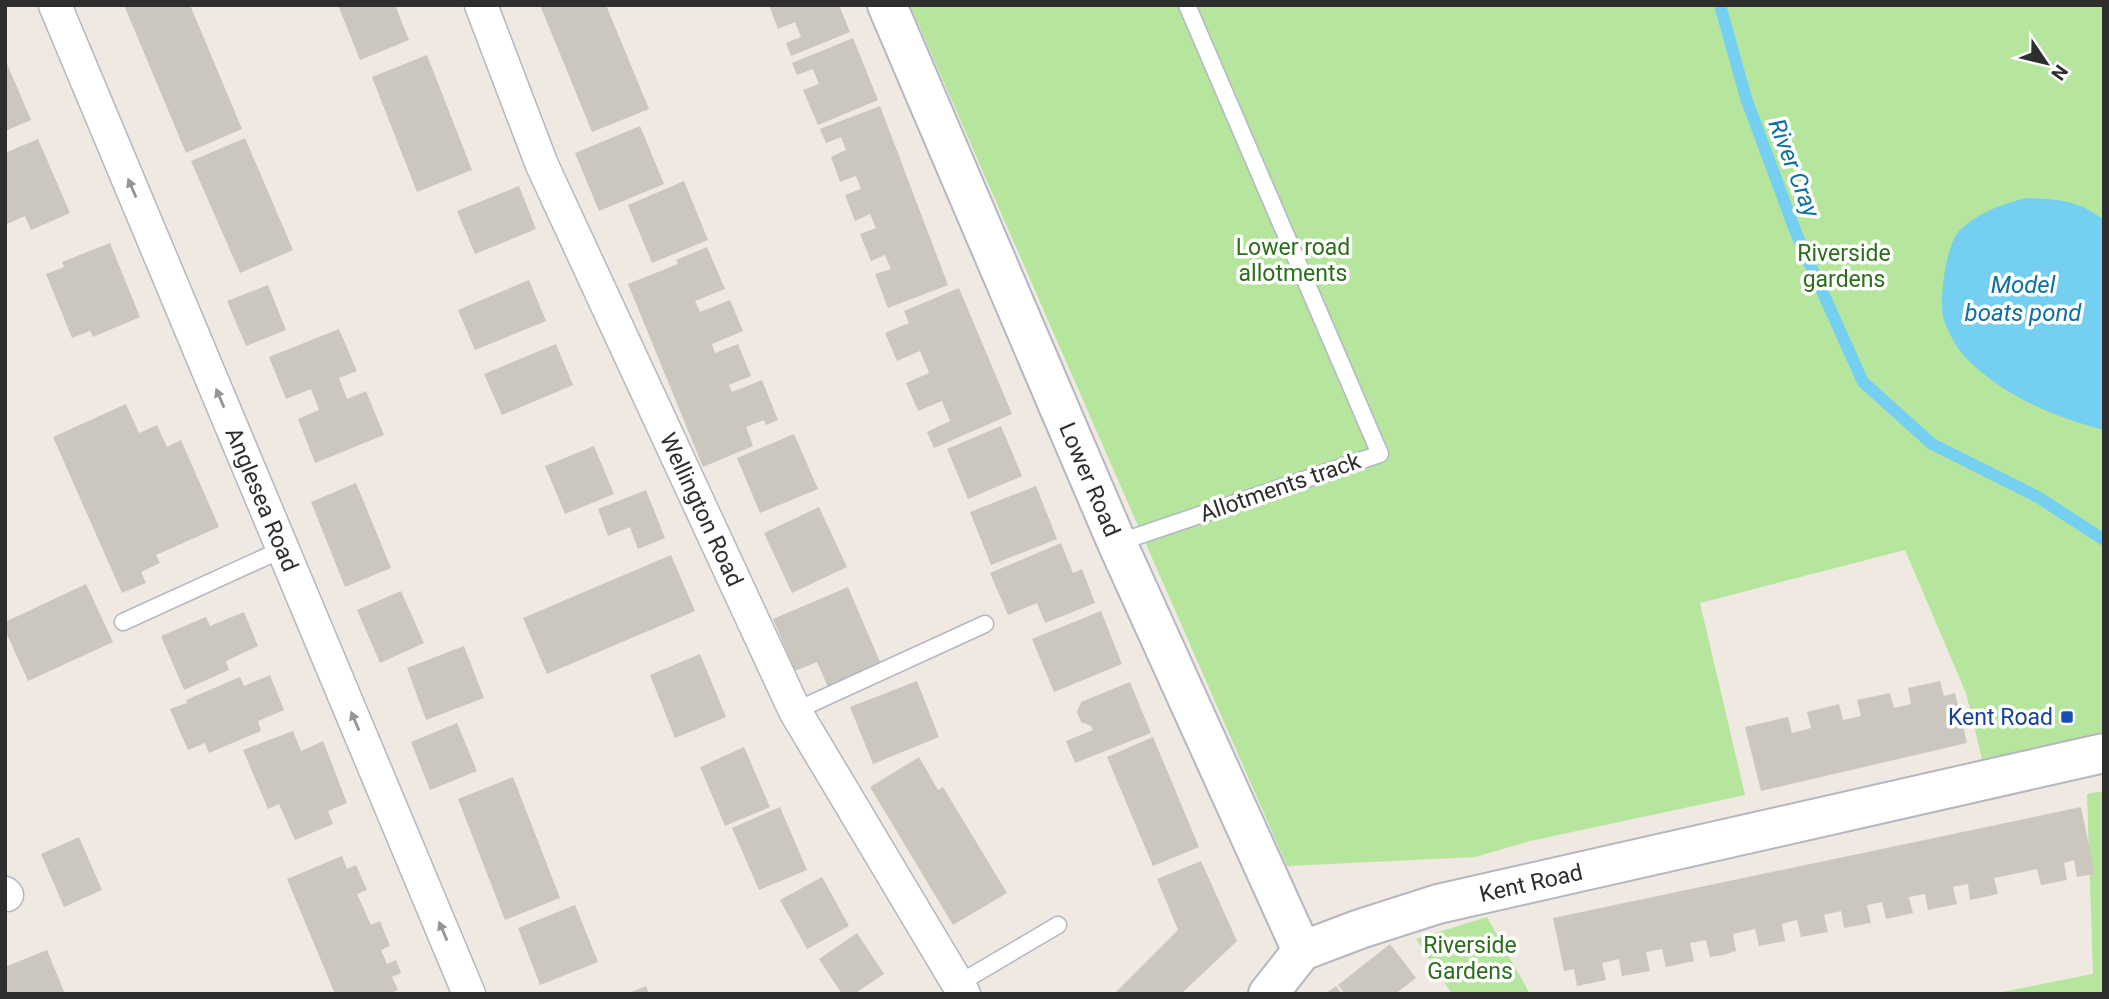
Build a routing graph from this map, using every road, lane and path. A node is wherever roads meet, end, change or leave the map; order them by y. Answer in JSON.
{"nodes":[{"id":1,"x":55,"y":5,"type":"edge"},
{"id":2,"x":481,"y":5,"type":"edge"},
{"id":3,"x":887,"y":5,"type":"edge"},
{"id":4,"x":1187,"y":5,"type":"edge"},
{"id":5,"x":1116,"y":543,"type":"junction"},
{"id":6,"x":283,"y":549,"type":"junction"},
{"id":7,"x":123,"y":622,"type":"dead end"},
{"id":8,"x":985,"y":624,"type":"dead end"},
{"id":9,"x":795,"y":711,"type":"junction"},
{"id":10,"x":2104,"y":754,"type":"edge"},
{"id":11,"x":1058,"y":925,"type":"dead end"},
{"id":12,"x":1302,"y":951,"type":"junction"},
{"id":13,"x":961,"y":989,"type":"edge"},
{"id":14,"x":469,"y":994,"type":"edge"},
{"id":15,"x":1268,"y":994,"type":"edge"}],
"edges":[{"from":6,"to":1,"type":"street","name":"Anglesea Road","one_way":true},
{"from":2,"to":9,"type":"street","name":"Wellington Road"},
{"from":3,"to":5,"type":"street","name":"Lower Road"},
{"from":4,"to":5,"type":"lane","name":"Allotments track"},
{"from":5,"to":12,"type":"street","name":"Lower Road"},
{"from":6,"to":7,"type":"lane"},
{"from":14,"to":6,"type":"street","name":"Anglesea Road","one_way":true},
{"from":8,"to":9,"type":"lane"},
{"from":9,"to":13,"type":"street","name":"Wellington Road"},
{"from":10,"to":12,"type":"street","name":"Kent Road"},
{"from":11,"to":13,"type":"lane"},
{"from":12,"to":15,"type":"street"}]}
